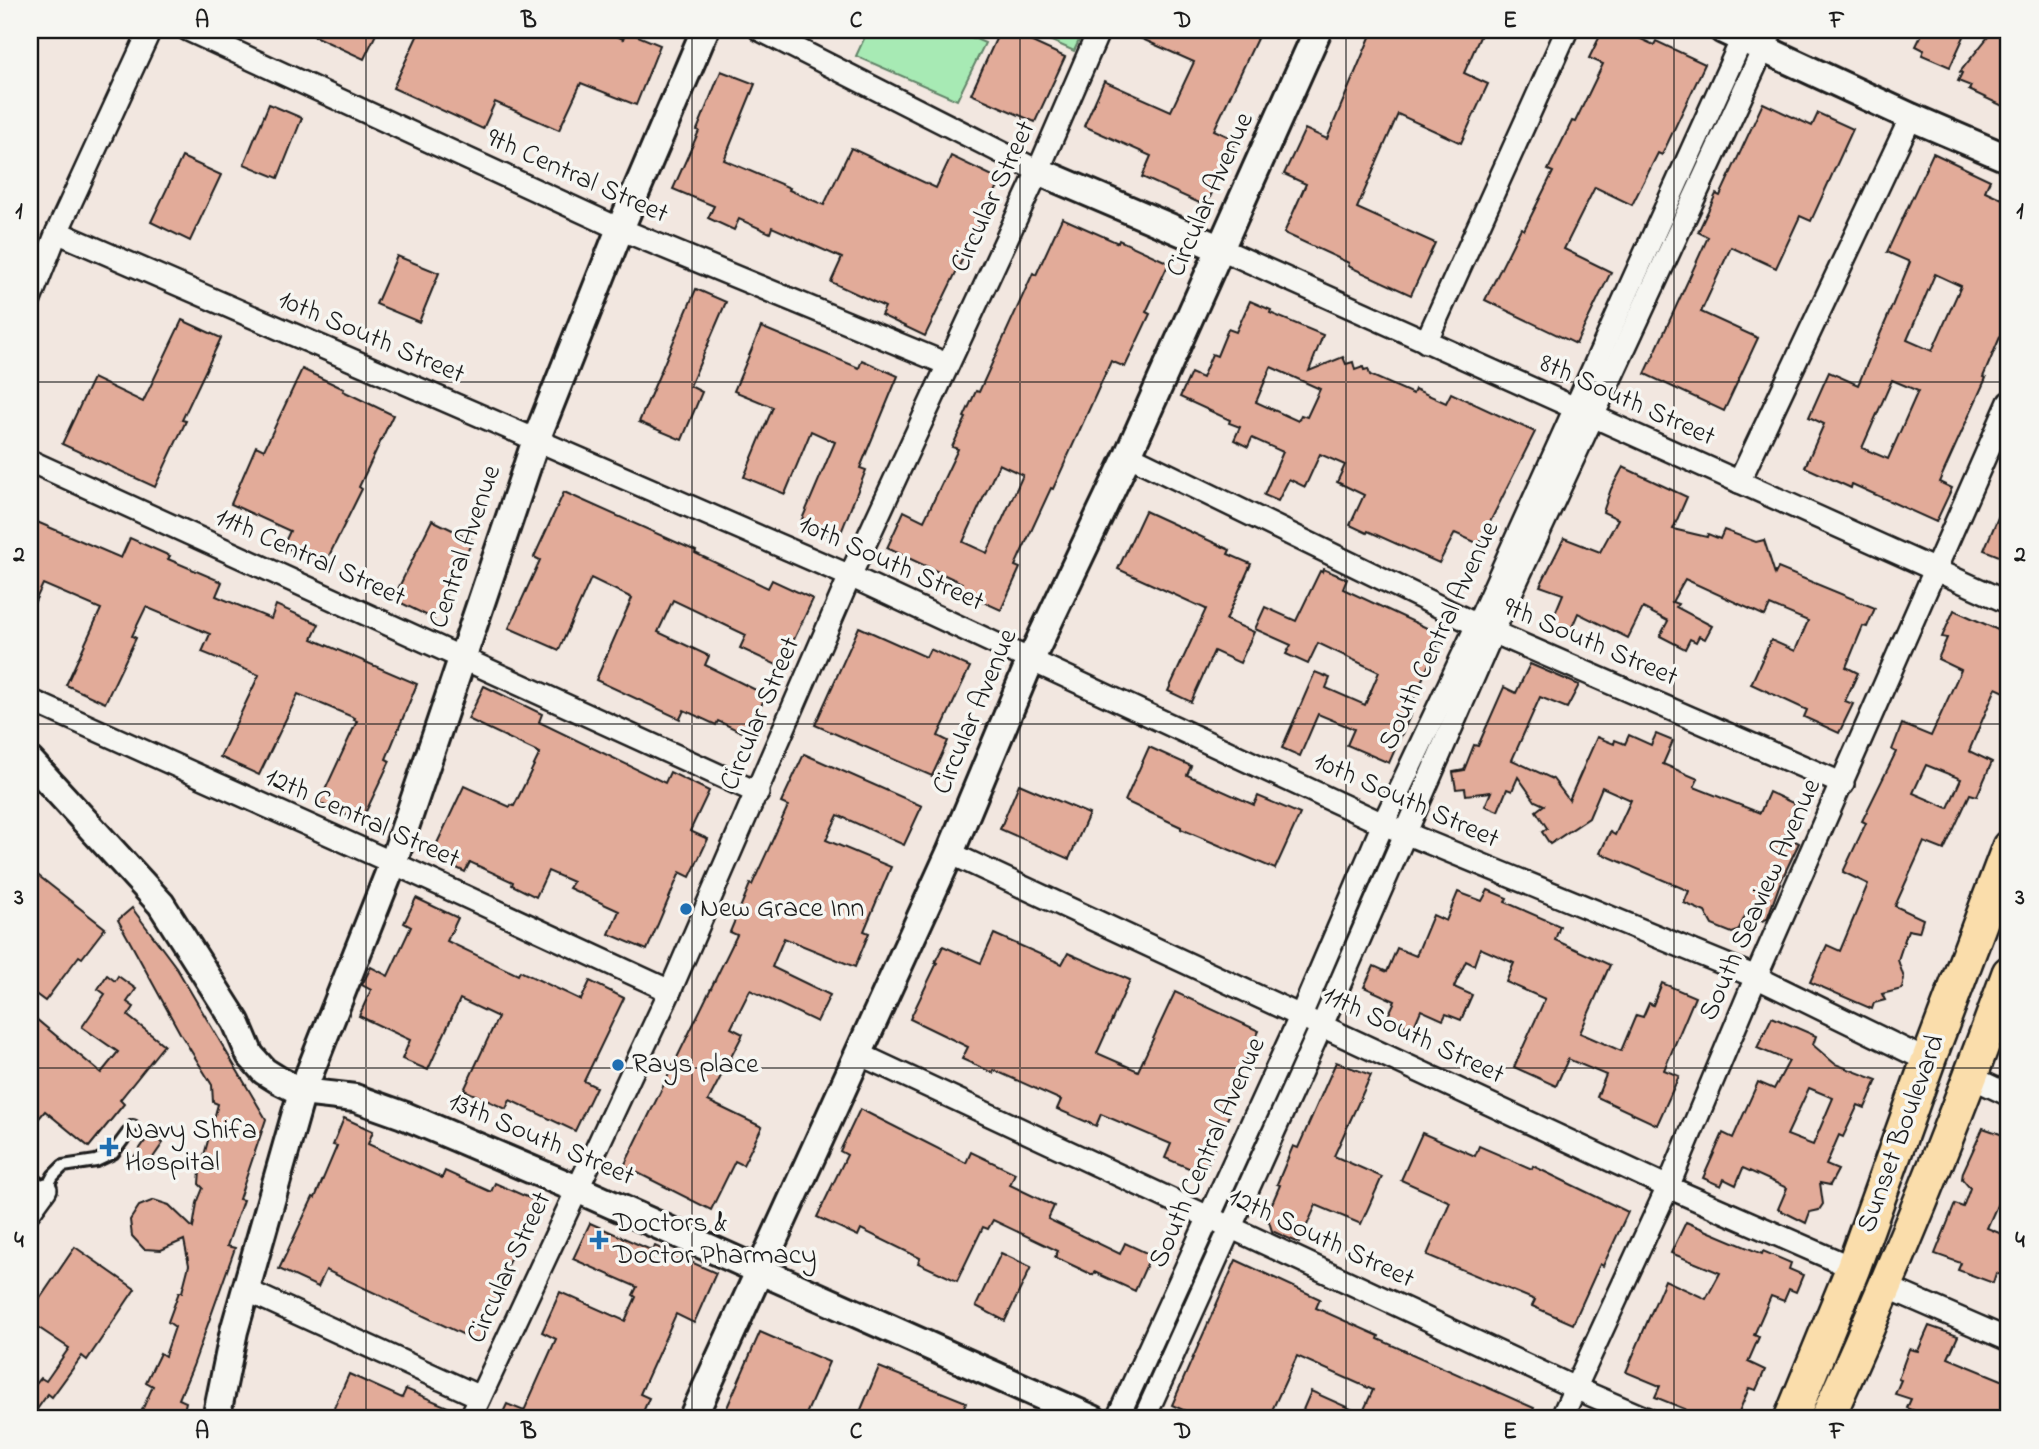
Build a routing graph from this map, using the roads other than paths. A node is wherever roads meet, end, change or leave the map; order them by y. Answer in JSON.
{"nodes":[{"id":1,"x":150,"y":30,"type":"edge"},
{"id":2,"x":188,"y":30,"type":"edge"},
{"id":3,"x":705,"y":30,"type":"edge"},
{"id":4,"x":760,"y":30,"type":"edge"},
{"id":5,"x":1100,"y":30,"type":"edge"},
{"id":6,"x":1318,"y":30,"type":"edge"},
{"id":7,"x":1567,"y":30,"type":"edge"},
{"id":8,"x":1749,"y":35,"type":"edge"},
{"id":9,"x":1911,"y":117,"type":"junction"},
{"id":10,"x":2009,"y":159,"type":"edge"},
{"id":11,"x":1038,"y":171,"type":"junction"},
{"id":12,"x":620,"y":229,"type":"junction"},
{"id":13,"x":57,"y":232,"type":"junction"},
{"id":14,"x":1221,"y":249,"type":"junction"},
{"id":15,"x":30,"y":300,"type":"edge"},
{"id":16,"x":1426,"y":342,"type":"junction"},
{"id":17,"x":947,"y":364,"type":"junction"},
{"id":18,"x":2009,"y":402,"type":"edge"},
{"id":19,"x":1575,"y":408,"type":"junction"},
{"id":20,"x":1594,"y":417,"type":"junction"},
{"id":21,"x":536,"y":440,"type":"junction"},
{"id":22,"x":1128,"y":455,"type":"junction"},
{"id":23,"x":30,"y":461,"type":"edge"},
{"id":24,"x":1739,"y":482,"type":"junction"},
{"id":25,"x":1937,"y":570,"type":"junction"},
{"id":26,"x":850,"y":576,"type":"junction"},
{"id":27,"x":2009,"y":603,"type":"edge"},
{"id":28,"x":1485,"y":628,"type":"junction"},
{"id":29,"x":462,"y":658,"type":"junction"},
{"id":30,"x":1031,"y":659,"type":"junction"},
{"id":31,"x":30,"y":700,"type":"edge"},
{"id":32,"x":30,"y":761,"type":"edge"},
{"id":33,"x":1843,"y":784,"type":"junction"},
{"id":34,"x":758,"y":793,"type":"junction"},
{"id":35,"x":1383,"y":824,"type":"junction"},
{"id":36,"x":1404,"y":834,"type":"junction"},
{"id":37,"x":2009,"y":846,"type":"edge"},
{"id":38,"x":950,"y":853,"type":"junction"},
{"id":39,"x":393,"y":863,"type":"junction"},
{"id":40,"x":2009,"y":973,"type":"edge"},
{"id":41,"x":1756,"y":977,"type":"junction"},
{"id":42,"x":670,"y":991,"type":"junction"},
{"id":43,"x":1301,"y":1015,"type":"junction"},
{"id":44,"x":1322,"y":1025,"type":"junction"},
{"id":45,"x":859,"y":1054,"type":"junction"},
{"id":46,"x":1928,"y":1061,"type":"junction"},
{"id":47,"x":1971,"y":1077,"type":"junction"},
{"id":48,"x":302,"y":1092,"type":"junction"},
{"id":49,"x":2009,"y":1095,"type":"edge"},
{"id":50,"x":133,"y":1126,"type":"dead end"},
{"id":51,"x":38,"y":1183,"type":"edge"},
{"id":52,"x":1668,"y":1187,"type":"junction"},
{"id":53,"x":578,"y":1189,"type":"junction"},
{"id":54,"x":30,"y":1211,"type":"edge"},
{"id":55,"x":1210,"y":1217,"type":"junction"},
{"id":56,"x":1231,"y":1227,"type":"junction"},
{"id":57,"x":1853,"y":1268,"type":"junction"},
{"id":58,"x":759,"y":1269,"type":"junction"},
{"id":59,"x":1887,"y":1287,"type":"junction"},
{"id":60,"x":246,"y":1290,"type":"junction"},
{"id":61,"x":2009,"y":1339,"type":"edge"},
{"id":62,"x":1576,"y":1388,"type":"junction"},
{"id":63,"x":480,"y":1397,"type":"junction"},
{"id":64,"x":216,"y":1419,"type":"edge"},
{"id":65,"x":470,"y":1419,"type":"edge"},
{"id":66,"x":692,"y":1419,"type":"edge"},
{"id":67,"x":1093,"y":1419,"type":"edge"},
{"id":68,"x":1117,"y":1419,"type":"edge"},
{"id":69,"x":1144,"y":1419,"type":"edge"},
{"id":70,"x":1561,"y":1419,"type":"edge"},
{"id":71,"x":1647,"y":1419,"type":"edge"},
{"id":72,"x":1791,"y":1419,"type":"edge"},
{"id":73,"x":1827,"y":1419,"type":"edge"}],
"edges":[{"from":1,"to":13,"type":"street"},
{"from":2,"to":12,"type":"street","name":"9th Central Street"},
{"from":3,"to":12,"type":"street","name":"Central Avenue"},
{"from":4,"to":11,"type":"street"},
{"from":5,"to":11,"type":"street","name":"Circular Street"},
{"from":6,"to":14,"type":"street","name":"Circular Avenue"},
{"from":7,"to":16,"type":"street"},
{"from":8,"to":9,"type":"street"},
{"from":8,"to":19,"type":"street","name":"South Central Avenue"},
{"from":8,"to":20,"type":"street"},
{"from":9,"to":10,"type":"street"},
{"from":9,"to":24,"type":"street"},
{"from":11,"to":14,"type":"street"},
{"from":11,"to":17,"type":"street","name":"Circular Street"},
{"from":12,"to":17,"type":"street","name":"9th Central Street"},
{"from":12,"to":21,"type":"street","name":"Central Avenue"},
{"from":13,"to":15,"type":"street"},
{"from":13,"to":21,"type":"street","name":"10th South Street"},
{"from":14,"to":16,"type":"street","name":"8th South Street"},
{"from":14,"to":22,"type":"street","name":"Circular Avenue"},
{"from":16,"to":19,"type":"street","name":"8th South Street"},
{"from":17,"to":26,"type":"street","name":"Circular Street"},
{"from":18,"to":25,"type":"street","name":"South Seaview Avenue"},
{"from":19,"to":20,"type":"street","name":"8th South Street"},
{"from":19,"to":28,"type":"street","name":"South Central Avenue"},
{"from":20,"to":24,"type":"street","name":"8th South Street"},
{"from":20,"to":28,"type":"street"},
{"from":21,"to":26,"type":"street","name":"10th South Street"},
{"from":21,"to":29,"type":"street","name":"Central Avenue"},
{"from":22,"to":28,"type":"street","name":"9th South Street"},
{"from":22,"to":30,"type":"street","name":"Circular Avenue"},
{"from":23,"to":29,"type":"street","name":"11th Central Street"},
{"from":24,"to":25,"type":"street","name":"8th South Street"},
{"from":25,"to":27,"type":"street","name":"8th South Street"},
{"from":25,"to":33,"type":"street","name":"South Seaview Avenue"},
{"from":26,"to":30,"type":"street","name":"10th South Street"},
{"from":26,"to":34,"type":"street","name":"Circular Street"},
{"from":28,"to":33,"type":"street","name":"9th South Street"},
{"from":28,"to":35,"type":"street","name":"South Central Avenue"},
{"from":28,"to":36,"type":"street"},
{"from":29,"to":34,"type":"street","name":"11th Central Street"},
{"from":29,"to":39,"type":"street","name":"Central Avenue"},
{"from":30,"to":35,"type":"street","name":"10th South Street"},
{"from":30,"to":38,"type":"street","name":"Circular Avenue"},
{"from":31,"to":39,"type":"street","name":"12th Central Street"},
{"from":32,"to":48,"type":"street"},
{"from":33,"to":41,"type":"street","name":"South Seaview Avenue"},
{"from":34,"to":42,"type":"street","name":"Circular Street"},
{"from":35,"to":36,"type":"street","name":"10th South Street"},
{"from":35,"to":43,"type":"street","name":"South Central Avenue"},
{"from":36,"to":41,"type":"street","name":"10th South Street"},
{"from":36,"to":44,"type":"street"},
{"from":37,"to":46,"type":"main road","name":"Sunset Boulevard"},
{"from":38,"to":43,"type":"street","name":"11th South Street"},
{"from":38,"to":45,"type":"street","name":"Circular Avenue"},
{"from":39,"to":42,"type":"street","name":"12th Central Street"},
{"from":39,"to":48,"type":"street","name":"Central Avenue"},
{"from":40,"to":47,"type":"main road","name":"Sunset Boulevard"},
{"from":41,"to":46,"type":"street","name":"10th South Street"},
{"from":41,"to":52,"type":"street","name":"South Seaview Avenue"},
{"from":42,"to":53,"type":"street","name":"Circular Street"},
{"from":43,"to":44,"type":"street","name":"11th South Street"},
{"from":43,"to":55,"type":"street","name":"South Central Avenue"},
{"from":44,"to":52,"type":"street","name":"11th South Street"},
{"from":44,"to":56,"type":"street"},
{"from":45,"to":55,"type":"street","name":"12th South Street"},
{"from":45,"to":58,"type":"street","name":"Circular Avenue"},
{"from":46,"to":57,"type":"main road","name":"Sunset Boulevard"},
{"from":47,"to":49,"type":"street"},
{"from":47,"to":59,"type":"main road","name":"Sunset Boulevard"},
{"from":48,"to":53,"type":"street","name":"13th South Street"},
{"from":48,"to":60,"type":"street","name":"Central Avenue"},
{"from":50,"to":51,"type":"lane"},
{"from":51,"to":54,"type":"street"},
{"from":52,"to":57,"type":"street","name":"11th South Street"},
{"from":52,"to":62,"type":"street","name":"South Seaview Avenue"},
{"from":53,"to":58,"type":"street","name":"13th South Street"},
{"from":53,"to":63,"type":"street","name":"Circular Street"},
{"from":55,"to":56,"type":"street","name":"12th South Street"},
{"from":55,"to":68,"type":"street","name":"South Central Avenue"},
{"from":56,"to":62,"type":"street","name":"12th South Street"},
{"from":56,"to":69,"type":"street"},
{"from":57,"to":72,"type":"main road","name":"Sunset Boulevard"},
{"from":58,"to":66,"type":"street","name":"Circular Avenue"},
{"from":58,"to":67,"type":"street","name":"13th South Street"},
{"from":59,"to":61,"type":"street"},
{"from":59,"to":73,"type":"main road","name":"Sunset Boulevard"},
{"from":60,"to":63,"type":"street"},
{"from":60,"to":64,"type":"street","name":"Central Avenue"},
{"from":62,"to":70,"type":"street","name":"South Seaview Avenue"},
{"from":62,"to":71,"type":"street","name":"12th South Street"},
{"from":63,"to":65,"type":"street","name":"Circular Street"}]}
